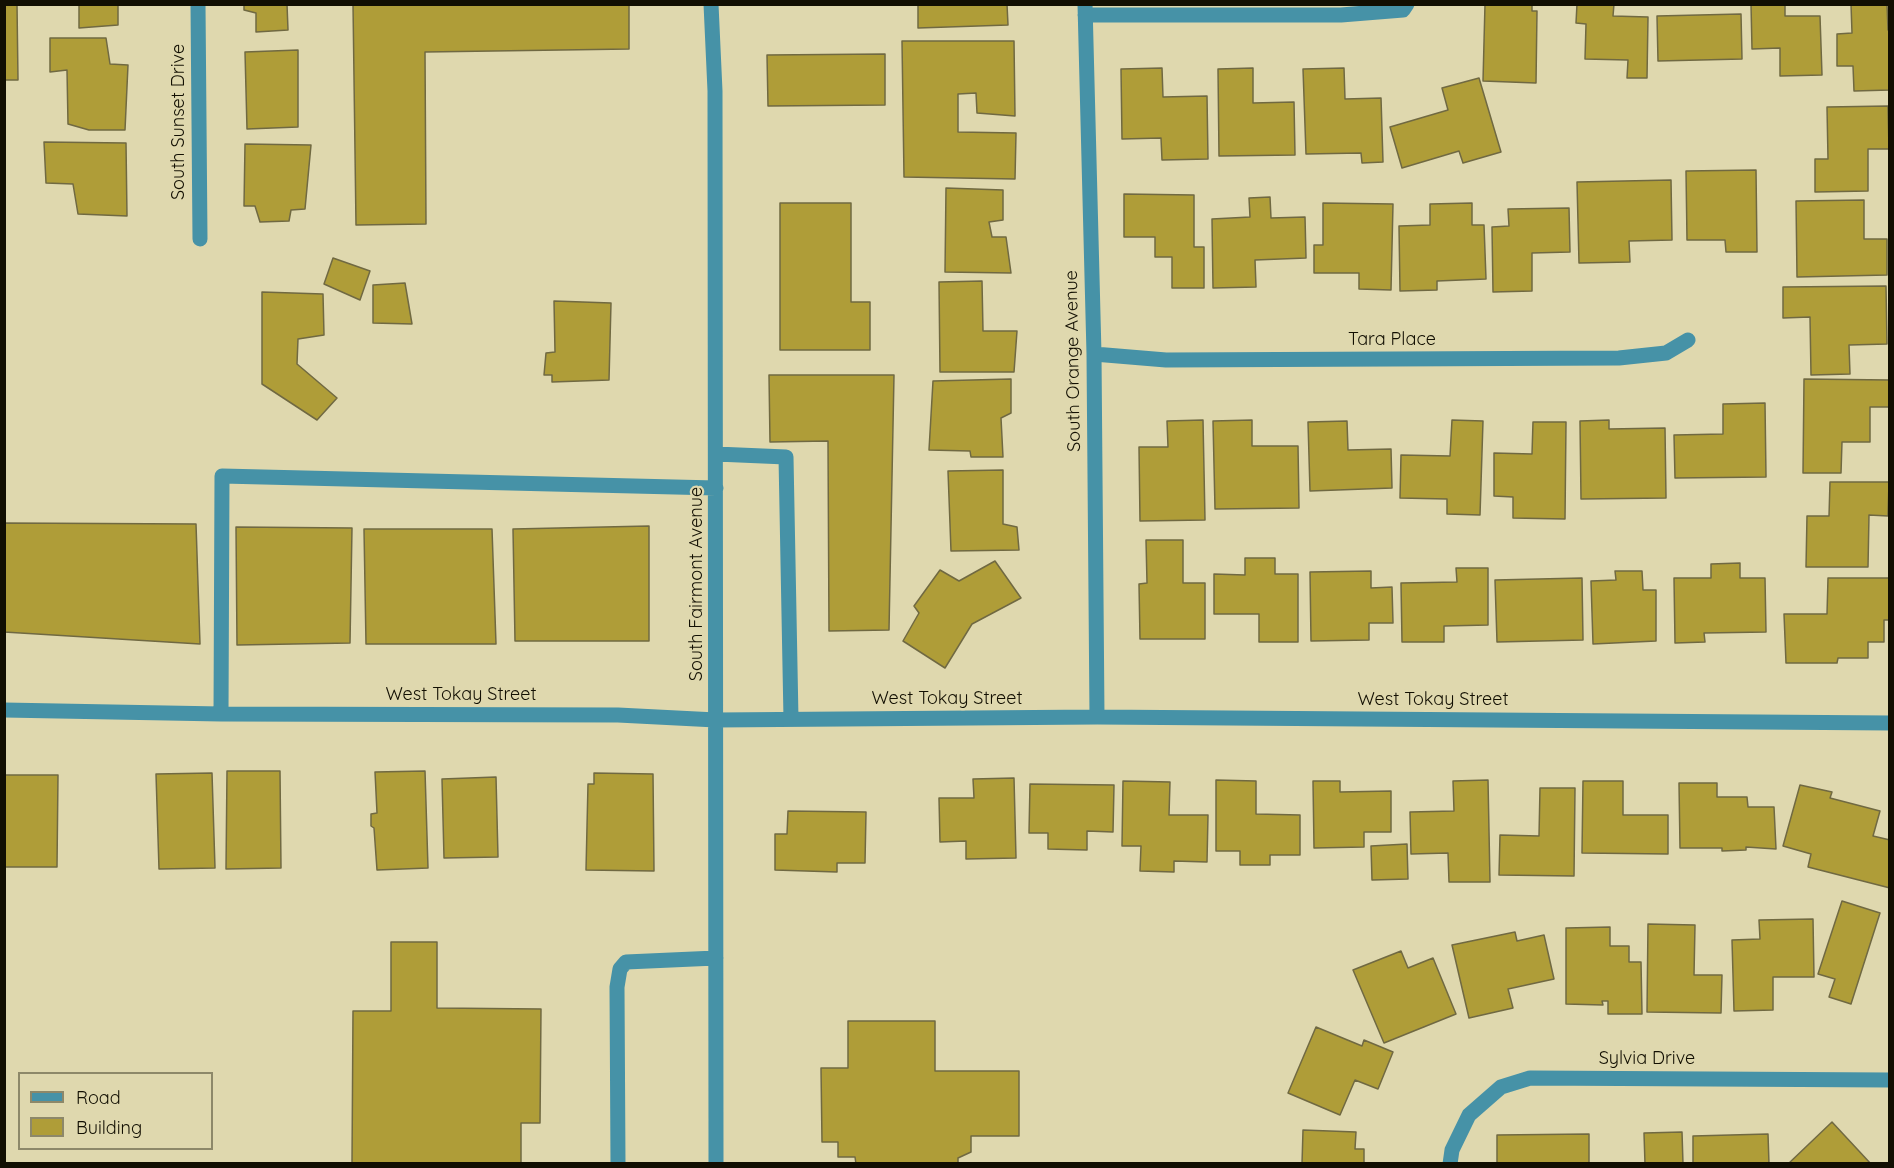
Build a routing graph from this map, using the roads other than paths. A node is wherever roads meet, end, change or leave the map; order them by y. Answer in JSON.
{"nodes":[{"id":1,"x":198,"y":4,"type":"edge"},
{"id":2,"x":711,"y":4,"type":"edge"},
{"id":3,"x":1407,"y":4,"type":"edge"},
{"id":4,"x":1085,"y":10,"type":"edge"},
{"id":5,"x":200,"y":239,"type":"dead end"},
{"id":6,"x":1688,"y":340,"type":"dead end"},
{"id":7,"x":1094,"y":354,"type":"junction"},
{"id":8,"x":716,"y":454,"type":"junction"},
{"id":9,"x":716,"y":488,"type":"junction"},
{"id":10,"x":4,"y":710,"type":"edge"},
{"id":11,"x":221,"y":714,"type":"junction"},
{"id":12,"x":1097,"y":717,"type":"junction"},
{"id":13,"x":716,"y":720,"type":"junction"},
{"id":14,"x":791,"y":720,"type":"junction"},
{"id":15,"x":1890,"y":723,"type":"edge"},
{"id":16,"x":716,"y":958,"type":"junction"},
{"id":17,"x":1890,"y":1080,"type":"edge"},
{"id":18,"x":618,"y":1164,"type":"edge"},
{"id":19,"x":716,"y":1164,"type":"edge"},
{"id":20,"x":1450,"y":1164,"type":"edge"}],
"edges":[{"from":1,"to":5,"type":"street","name":"South Sunset Drive"},
{"from":2,"to":8,"type":"street","name":"South Fairmont Avenue"},
{"from":3,"to":4,"type":"street"},
{"from":4,"to":7,"type":"street","name":"South Orange Avenue"},
{"from":6,"to":7,"type":"street","name":"Tara Place"},
{"from":7,"to":12,"type":"street","name":"South Orange Avenue"},
{"from":8,"to":9,"type":"street","name":"South Fairmont Avenue"},
{"from":8,"to":14,"type":"street"},
{"from":9,"to":11,"type":"street"},
{"from":9,"to":13,"type":"street","name":"South Fairmont Avenue"},
{"from":10,"to":11,"type":"street","name":"West Tokay Street"},
{"from":11,"to":13,"type":"street","name":"West Tokay Street"},
{"from":12,"to":14,"type":"street","name":"West Tokay Street"},
{"from":12,"to":15,"type":"street","name":"West Tokay Street"},
{"from":13,"to":14,"type":"street","name":"West Tokay Street"},
{"from":13,"to":16,"type":"street","name":"South Fairmont Avenue"},
{"from":16,"to":18,"type":"street"},
{"from":16,"to":19,"type":"street","name":"South Fairmont Avenue"},
{"from":17,"to":20,"type":"street","name":"Sylvia Drive"}]}
